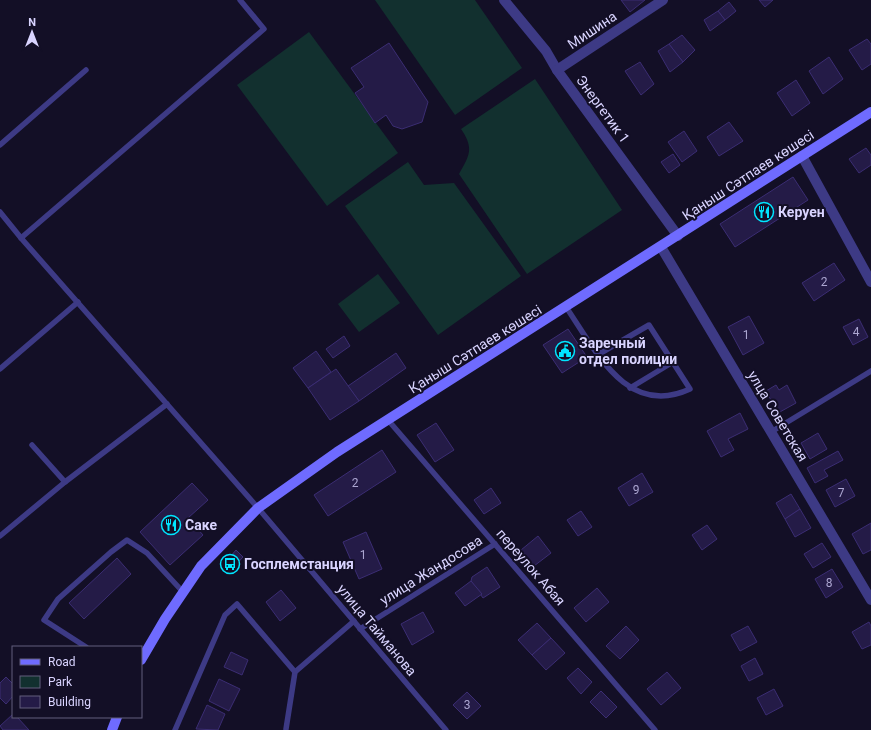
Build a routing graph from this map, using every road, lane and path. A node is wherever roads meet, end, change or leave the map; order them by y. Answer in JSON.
{"nodes":[{"id":1,"x":240,"y":0,"type":"edge"},
{"id":2,"x":506,"y":0,"type":"edge"},
{"id":3,"x":663,"y":0,"type":"edge"},
{"id":4,"x":86,"y":70,"type":"dead end"},
{"id":5,"x":557,"y":70,"type":"junction"},
{"id":6,"x":871,"y":112,"type":"edge"},
{"id":7,"x":0,"y":145,"type":"edge"},
{"id":8,"x":802,"y":156,"type":"junction"},
{"id":9,"x":1,"y":214,"type":"edge"},
{"id":10,"x":678,"y":236,"type":"junction"},
{"id":11,"x":21,"y":238,"type":"junction"},
{"id":12,"x":662,"y":247,"type":"junction"},
{"id":13,"x":871,"y":282,"type":"edge"},
{"id":14,"x":78,"y":302,"type":"junction"},
{"id":15,"x":566,"y":308,"type":"junction"},
{"id":16,"x":599,"y":354,"type":"junction"},
{"id":17,"x":673,"y":362,"type":"junction"},
{"id":18,"x":0,"y":368,"type":"edge"},
{"id":19,"x":871,"y":371,"type":"edge"},
{"id":20,"x":630,"y":388,"type":"junction"},
{"id":21,"x":167,"y":404,"type":"junction"},
{"id":22,"x":388,"y":420,"type":"junction"},
{"id":23,"x":772,"y":432,"type":"junction"},
{"id":24,"x":32,"y":444,"type":"dead end"},
{"id":25,"x":65,"y":482,"type":"junction"},
{"id":26,"x":258,"y":508,"type":"junction"},
{"id":27,"x":0,"y":536,"type":"edge"},
{"id":28,"x":495,"y":544,"type":"junction"},
{"id":29,"x":183,"y":592,"type":"junction"},
{"id":30,"x":871,"y":600,"type":"edge"},
{"id":31,"x":354,"y":621,"type":"junction"},
{"id":32,"x":360,"y":628,"type":"junction"},
{"id":33,"x":84,"y":646,"type":"edge"},
{"id":34,"x":142,"y":658,"type":"edge"},
{"id":35,"x":295,"y":672,"type":"junction"},
{"id":36,"x":117,"y":718,"type":"edge"},
{"id":37,"x":286,"y":729,"type":"dead end"},
{"id":38,"x":113,"y":730,"type":"edge"},
{"id":39,"x":175,"y":730,"type":"edge"},
{"id":40,"x":446,"y":730,"type":"edge"},
{"id":41,"x":655,"y":730,"type":"edge"}],
"edges":[{"from":1,"to":11,"type":"lane"},
{"from":2,"to":5,"type":"street","name":"Энергетик 1"},
{"from":3,"to":5,"type":"street","name":"Мишина"},
{"from":4,"to":7,"type":"lane"},
{"from":5,"to":10,"type":"street","name":"Энергетик 1"},
{"from":6,"to":8,"type":"street","name":"Қаныш Сәтпаев көшесі"},
{"from":8,"to":10,"type":"street","name":"Қаныш Сәтпаев көшесі"},
{"from":8,"to":13,"type":"street"},
{"from":9,"to":11,"type":"lane","name":"улица Тайманова"},
{"from":10,"to":12,"type":"street","name":"Қаныш Сәтпаев көшесі"},
{"from":11,"to":14,"type":"lane","name":"улица Тайманова"},
{"from":12,"to":15,"type":"street","name":"Қаныш Сәтпаев көшесі"},
{"from":12,"to":23,"type":"street","name":"улца Советская"},
{"from":14,"to":18,"type":"lane"},
{"from":14,"to":21,"type":"lane","name":"улица Тайманова"},
{"from":15,"to":16,"type":"lane"},
{"from":15,"to":22,"type":"street","name":"Қаныш Сәтпаев көшесі"},
{"from":16,"to":17,"type":"lane"},
{"from":16,"to":20,"type":"lane"},
{"from":17,"to":20,"type":"lane"},
{"from":17,"to":20,"type":"lane"},
{"from":19,"to":23,"type":"lane"},
{"from":21,"to":25,"type":"lane"},
{"from":21,"to":26,"type":"lane","name":"улица Тайманова"},
{"from":22,"to":26,"type":"street","name":"Қаныш Сәтпаев көшесі"},
{"from":22,"to":28,"type":"lane","name":"переулок Абая"},
{"from":23,"to":30,"type":"street","name":"улца Советская"},
{"from":24,"to":25,"type":"lane"},
{"from":25,"to":27,"type":"lane"},
{"from":26,"to":29,"type":"street","name":"Қаныш Сәтпаев көшесі"},
{"from":26,"to":31,"type":"lane","name":"улица Тайманова"},
{"from":28,"to":32,"type":"lane","name":"улица Жандосова"},
{"from":28,"to":41,"type":"lane","name":"переулок Абая"},
{"from":29,"to":33,"type":"lane"},
{"from":29,"to":34,"type":"street","name":"Қаныш Сәтпаев көшесі"},
{"from":31,"to":32,"type":"lane","name":"улица Тайманова"},
{"from":31,"to":35,"type":"lane"},
{"from":32,"to":40,"type":"lane","name":"улица Тайманова"},
{"from":35,"to":37,"type":"lane"},
{"from":35,"to":39,"type":"lane"},
{"from":36,"to":38,"type":"street"}]}
